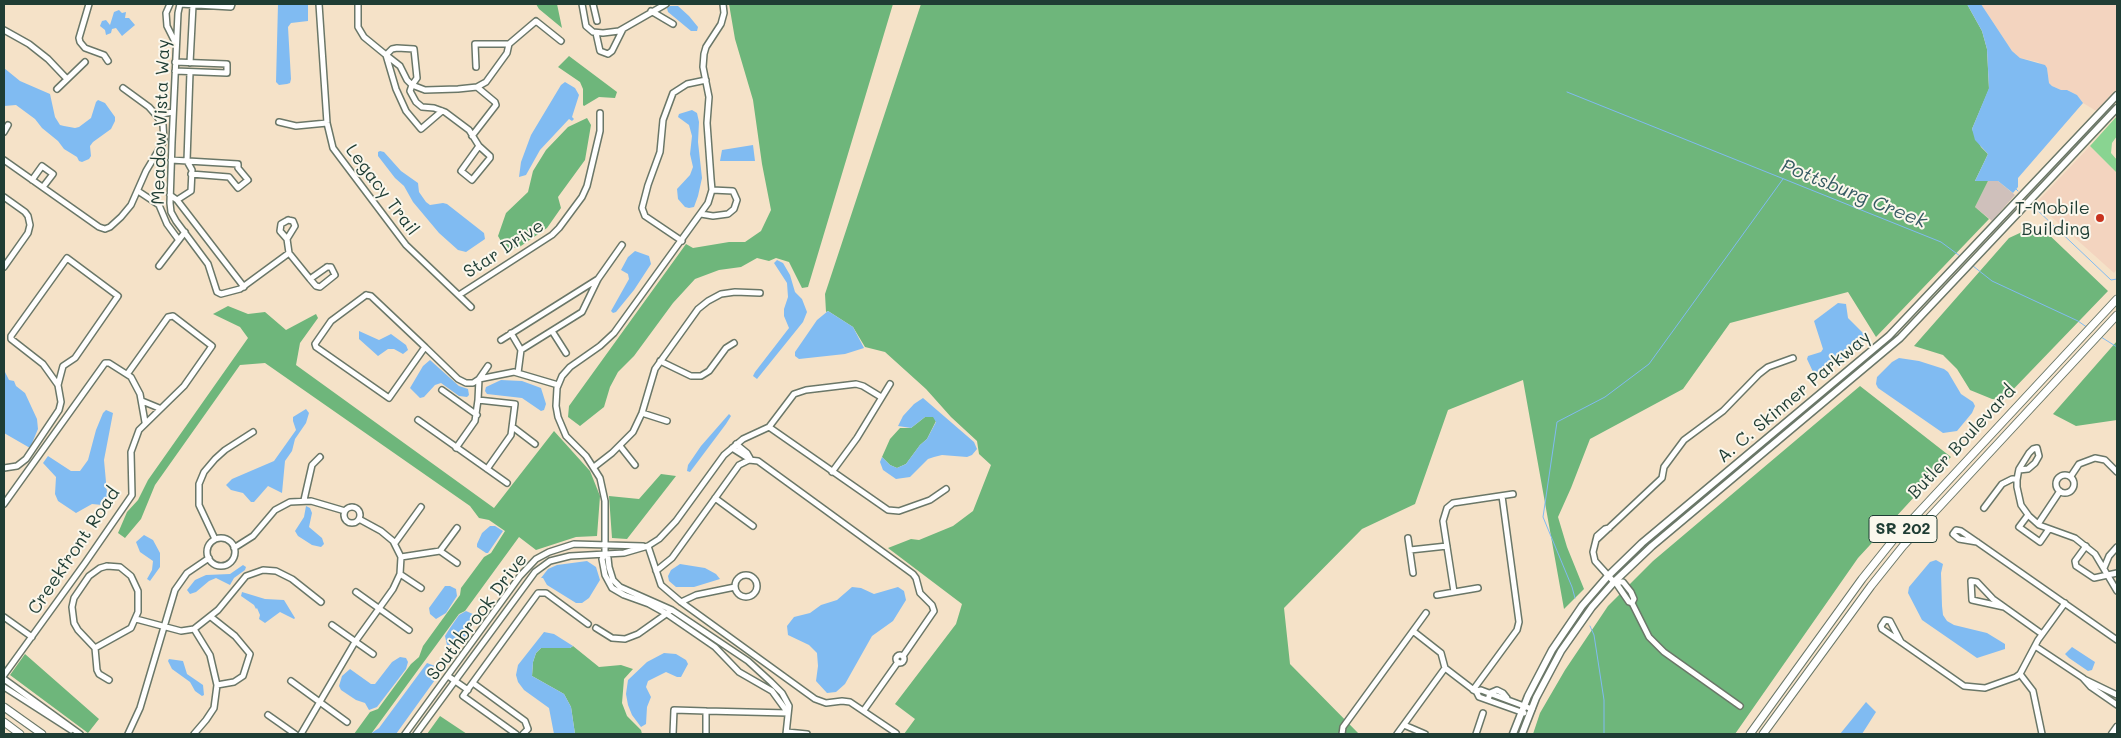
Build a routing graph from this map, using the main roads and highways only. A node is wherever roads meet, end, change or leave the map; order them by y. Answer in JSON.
{"nodes":[{"id":1,"x":2117,"y":95,"type":"edge"},
{"id":2,"x":2117,"y":108,"type":"edge"},
{"id":3,"x":2117,"y":299,"type":"edge"},
{"id":4,"x":2115,"y":317,"type":"edge"},
{"id":5,"x":4,"y":707,"type":"edge"},
{"id":6,"x":4,"y":722,"type":"edge"},
{"id":7,"x":2117,"y":727,"type":"edge"},
{"id":8,"x":20,"y":734,"type":"edge"},
{"id":9,"x":42,"y":734,"type":"edge"},
{"id":10,"x":1513,"y":734,"type":"edge"},
{"id":11,"x":1522,"y":734,"type":"edge"},
{"id":12,"x":1750,"y":734,"type":"edge"},
{"id":13,"x":1764,"y":734,"type":"edge"},
{"id":14,"x":2112,"y":734,"type":"edge"}],
"edges":[{"from":1,"to":10,"type":"main road","name":"A. C. Skinner Parkway"},
{"from":2,"to":11,"type":"main road","name":"A. C. Skinner Parkway"},
{"from":3,"to":12,"type":"highway","name":"Butler Boulevard","number":"SR 202"},
{"from":4,"to":13,"type":"highway","name":"Butler Boulevard","number":"SR 202"},
{"from":5,"to":9,"type":"highway"},
{"from":6,"to":8,"type":"highway"},
{"from":7,"to":14,"type":"main road"}]}
